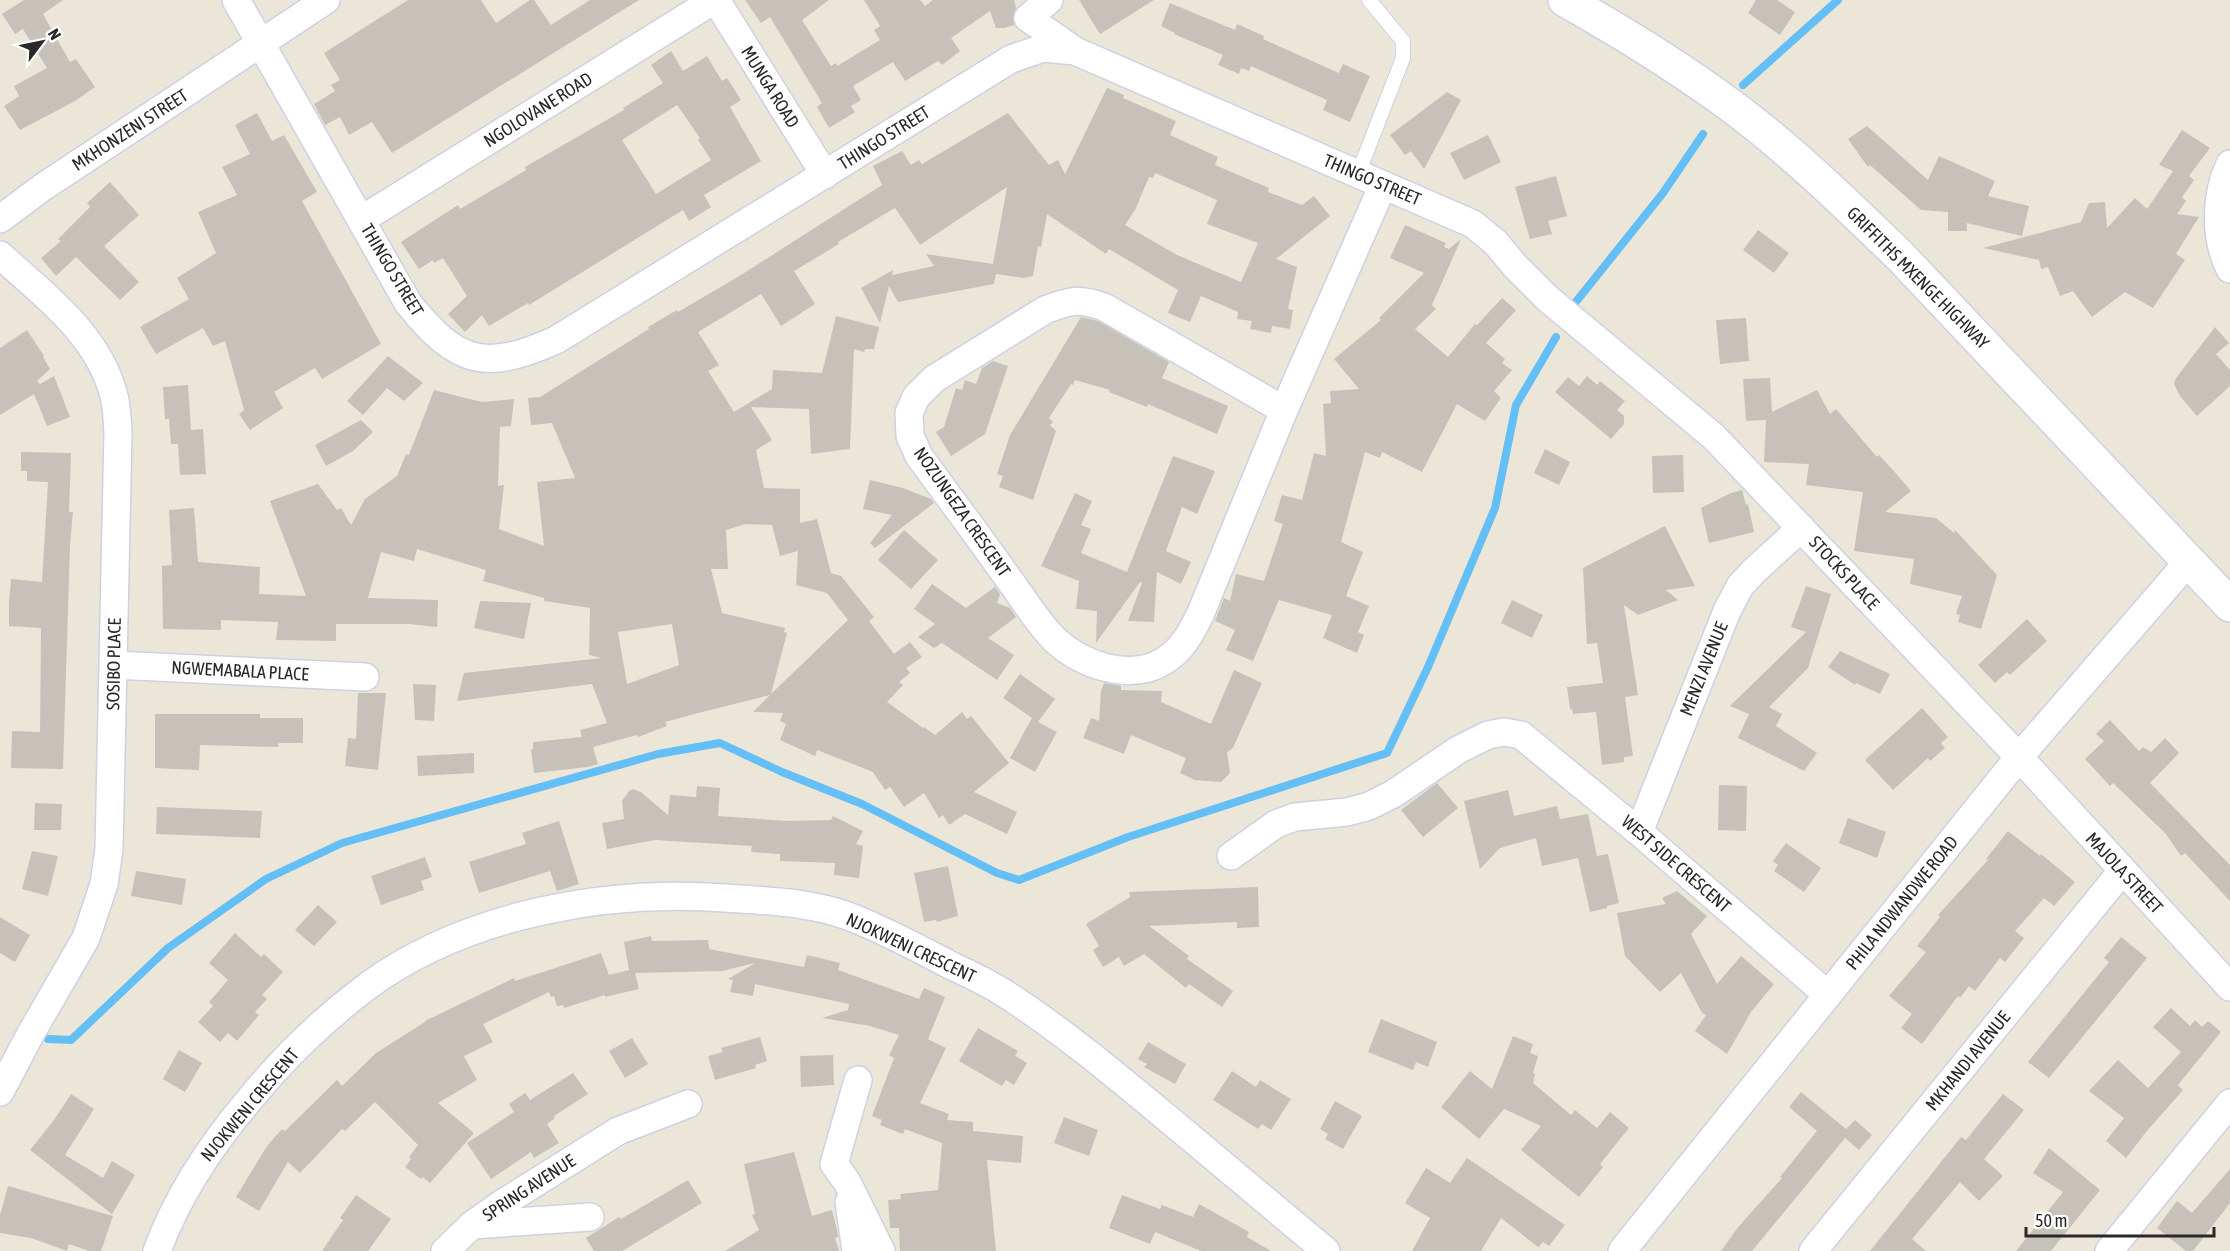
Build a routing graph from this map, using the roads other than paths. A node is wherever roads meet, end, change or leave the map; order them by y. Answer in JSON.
{"nodes":[{"id":1,"x":236,"y":0,"type":"edge"},
{"id":2,"x":326,"y":0,"type":"edge"},
{"id":3,"x":715,"y":0,"type":"edge"},
{"id":4,"x":1049,"y":0,"type":"edge"},
{"id":5,"x":1369,"y":0,"type":"edge"},
{"id":6,"x":1565,"y":0,"type":"edge"},
{"id":7,"x":261,"y":43,"type":"junction"},
{"id":8,"x":1075,"y":51,"type":"junction"},
{"id":9,"x":2230,"y":164,"type":"edge"},
{"id":10,"x":1358,"y":174,"type":"junction"},
{"id":11,"x":825,"y":175,"type":"junction"},
{"id":12,"x":1383,"y":185,"type":"junction"},
{"id":13,"x":0,"y":219,"type":"edge"},
{"id":14,"x":361,"y":220,"type":"junction"},
{"id":15,"x":0,"y":255,"type":"edge"},
{"id":16,"x":2230,"y":269,"type":"edge"},
{"id":17,"x":1663,"y":394,"type":"joint"},
{"id":18,"x":1284,"y":410,"type":"junction"},
{"id":19,"x":1802,"y":528,"type":"junction"},
{"id":20,"x":2189,"y":561,"type":"junction"},
{"id":21,"x":2230,"y":605,"type":"edge"},
{"id":22,"x":114,"y":665,"type":"junction"},
{"id":23,"x":365,"y":677,"type":"dead end"},
{"id":24,"x":2019,"y":758,"type":"junction"},
{"id":25,"x":1639,"y":832,"type":"junction"},
{"id":26,"x":1230,"y":856,"type":"dead end"},
{"id":27,"x":2122,"y":872,"type":"junction"},
{"id":28,"x":2230,"y":987,"type":"edge"},
{"id":29,"x":1828,"y":995,"type":"junction"},
{"id":30,"x":858,"y":1080,"type":"dead end"},
{"id":31,"x":0,"y":1092,"type":"edge"},
{"id":32,"x":2230,"y":1103,"type":"edge"},
{"id":33,"x":688,"y":1104,"type":"dead end"},
{"id":34,"x":842,"y":1178,"type":"junction"},
{"id":35,"x":590,"y":1217,"type":"dead end"},
{"id":36,"x":472,"y":1226,"type":"junction"},
{"id":37,"x":157,"y":1251,"type":"edge"},
{"id":38,"x":445,"y":1251,"type":"edge"},
{"id":39,"x":856,"y":1251,"type":"edge"},
{"id":40,"x":881,"y":1251,"type":"edge"},
{"id":41,"x":1326,"y":1251,"type":"edge"},
{"id":42,"x":1622,"y":1251,"type":"edge"},
{"id":43,"x":1813,"y":1251,"type":"edge"},
{"id":44,"x":2109,"y":1251,"type":"edge"}],
"edges":[{"from":1,"to":7,"type":"street","name":"THINGO STREET"},
{"from":2,"to":7,"type":"street","name":"MKHONZENI STREET"},
{"from":3,"to":11,"type":"street","name":"MUNGA ROAD"},
{"from":3,"to":14,"type":"street","name":"NGOLOVANE ROAD"},
{"from":4,"to":8,"type":"street"},
{"from":5,"to":10,"type":"lane"},
{"from":6,"to":20,"type":"street","name":"GRIFFITHS MXENGE HIGHWAY"},
{"from":7,"to":13,"type":"street","name":"MKHONZENI STREET"},
{"from":7,"to":14,"type":"street","name":"THINGO STREET"},
{"from":8,"to":10,"type":"street","name":"THINGO STREET"},
{"from":8,"to":11,"type":"street","name":"THINGO STREET"},
{"from":9,"to":16,"type":"street"},
{"from":10,"to":12,"type":"street","name":"THINGO STREET"},
{"from":11,"to":14,"type":"street","name":"THINGO STREET"},
{"from":12,"to":17,"type":"street","name":"THINGO STREET"},
{"from":12,"to":18,"type":"street","name":"NOZUNGEZA CRESCENT"},
{"from":15,"to":22,"type":"street","name":"SOSIBO PLACE"},
{"from":17,"to":19,"type":"street","name":"STOCKS PLACE"},
{"from":18,"to":18,"type":"street","name":"NOZUNGEZA CRESCENT"},
{"from":19,"to":24,"type":"street","name":"STOCKS PLACE"},
{"from":19,"to":25,"type":"street","name":"MENZI AVENUE"},
{"from":20,"to":21,"type":"street","name":"GRIFFITHS MXENGE HIGHWAY"},
{"from":20,"to":24,"type":"street","name":"PHILA NDWANDWE ROAD"},
{"from":22,"to":23,"type":"street","name":"NGWEMABALA PLACE"},
{"from":22,"to":31,"type":"street","name":"SOSIBO PLACE"},
{"from":24,"to":27,"type":"street","name":"MAJOLA STREET"},
{"from":24,"to":29,"type":"street","name":"PHILA NDWANDWE ROAD"},
{"from":25,"to":26,"type":"street","name":"WEST SIDE CRESCENT"},
{"from":25,"to":29,"type":"street","name":"WEST SIDE CRESCENT"},
{"from":27,"to":28,"type":"street","name":"MAJOLA STREET"},
{"from":27,"to":43,"type":"street","name":"MKHANDI AVENUE"},
{"from":29,"to":42,"type":"street","name":"PHILA NDWANDWE ROAD"},
{"from":30,"to":34,"type":"street"},
{"from":32,"to":44,"type":"street"},
{"from":33,"to":36,"type":"street","name":"SPRING AVENUE"},
{"from":34,"to":39,"type":"street"},
{"from":34,"to":40,"type":"street"},
{"from":35,"to":36,"type":"street"},
{"from":36,"to":38,"type":"street","name":"SPRING AVENUE"},
{"from":37,"to":41,"type":"street","name":"NJOKWENI CRESCENT"}]}
